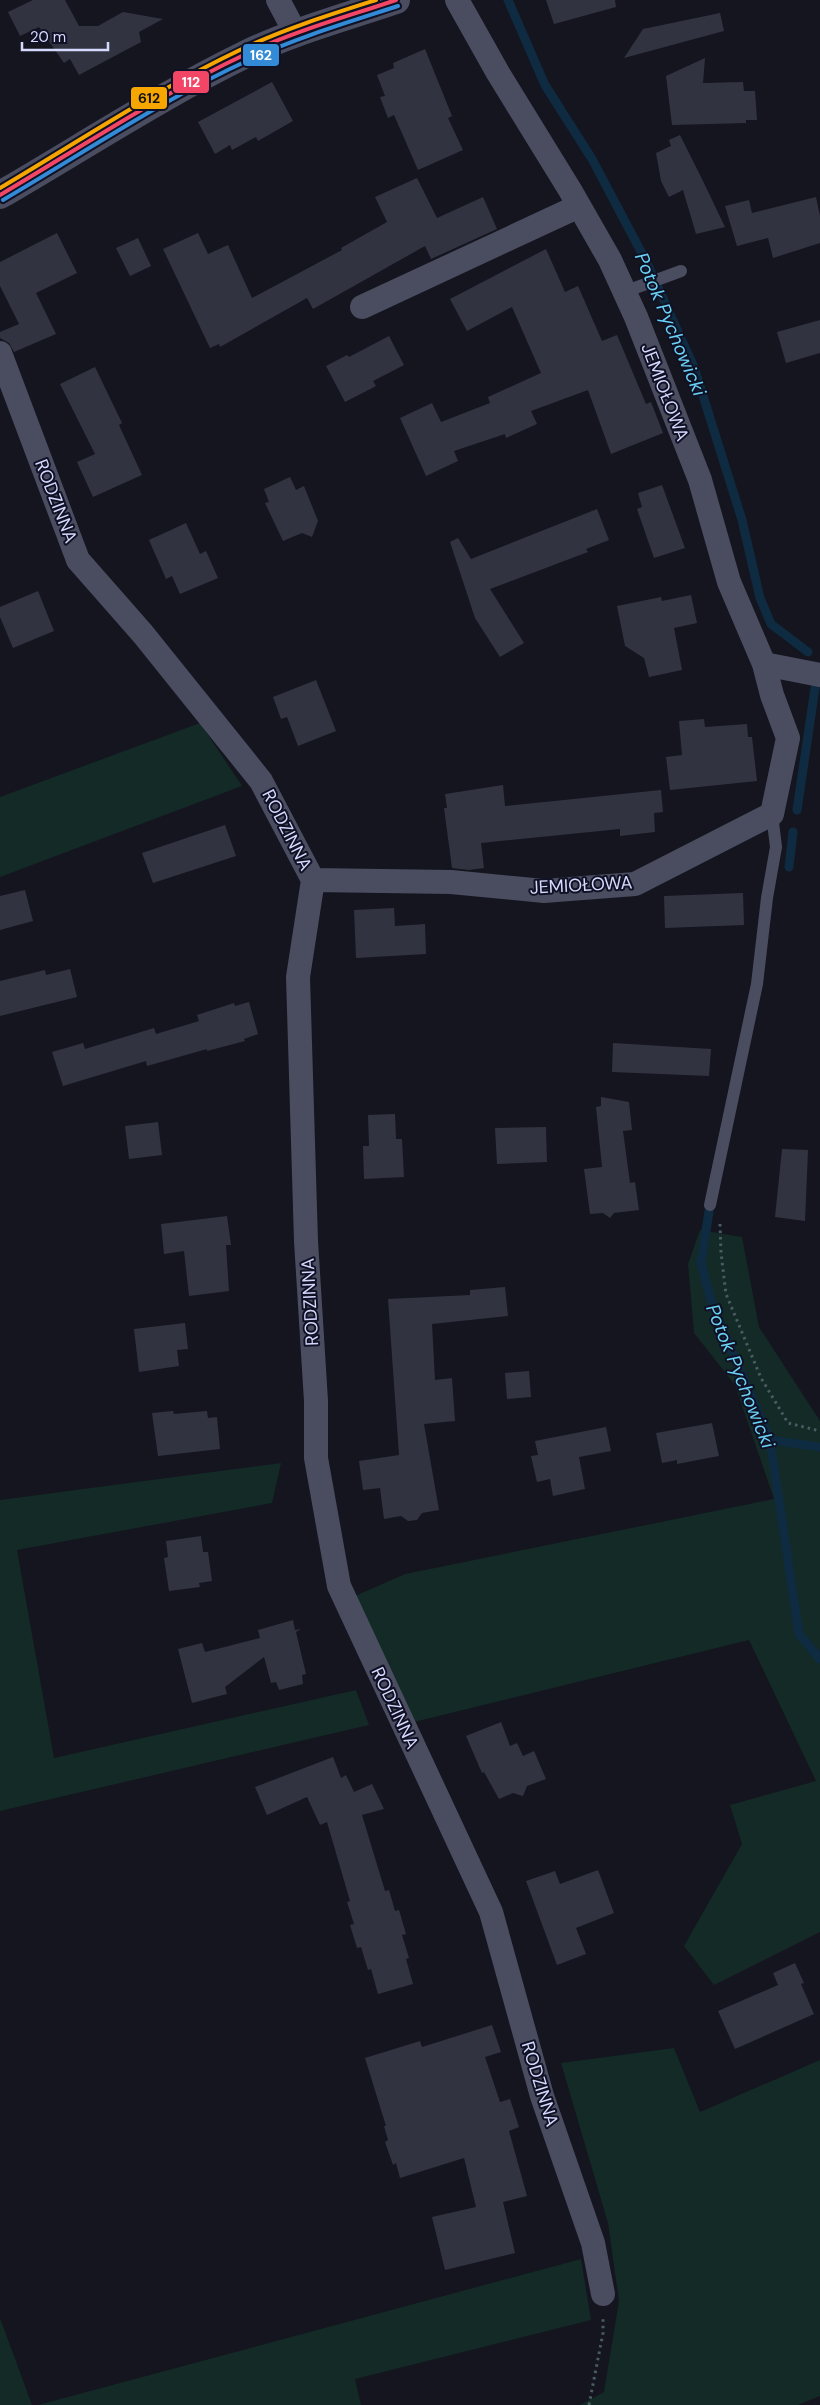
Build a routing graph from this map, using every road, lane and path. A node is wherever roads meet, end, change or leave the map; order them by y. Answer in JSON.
{"nodes":[{"id":1,"x":278,"y":0,"type":"edge"},
{"id":2,"x":396,"y":0,"type":"edge"},
{"id":3,"x":457,"y":0,"type":"edge"},
{"id":4,"x":296,"y":34,"type":"junction"},
{"id":5,"x":0,"y":195,"type":"edge"},
{"id":6,"x":579,"y":206,"type":"junction"},
{"id":7,"x":681,"y":271,"type":"dead end"},
{"id":8,"x":635,"y":288,"type":"junction"},
{"id":9,"x":362,"y":308,"type":"dead end"},
{"id":10,"x":0,"y":353,"type":"edge"},
{"id":11,"x":764,"y":664,"type":"junction"},
{"id":12,"x":820,"y":675,"type":"edge"},
{"id":13,"x":772,"y":814,"type":"junction"},
{"id":14,"x":313,"y":880,"type":"junction"},
{"id":15,"x":710,"y":1205,"type":"dead end"},
{"id":16,"x":720,"y":1218,"type":"dead end"},
{"id":17,"x":820,"y":1431,"type":"edge"},
{"id":18,"x":604,"y":2294,"type":"joint"},
{"id":19,"x":589,"y":2405,"type":"edge"}],
"edges":[{"from":1,"to":4,"type":"street"},
{"from":2,"to":4,"type":"street"},
{"from":3,"to":6,"type":"street","name":"JEMIOŁOWA"},
{"from":4,"to":5,"type":"street"},
{"from":6,"to":8,"type":"street","name":"JEMIOŁOWA"},
{"from":6,"to":9,"type":"street"},
{"from":7,"to":8,"type":"lane"},
{"from":8,"to":11,"type":"street","name":"JEMIOŁOWA"},
{"from":10,"to":14,"type":"street","name":"RODZINNA"},
{"from":11,"to":12,"type":"street"},
{"from":11,"to":13,"type":"street","name":"JEMIOŁOWA"},
{"from":13,"to":14,"type":"street","name":"JEMIOŁOWA"},
{"from":13,"to":15,"type":"lane","name":"JEMIOŁOWA"},
{"from":14,"to":18,"type":"street","name":"RODZINNA"},
{"from":16,"to":17,"type":"path"},
{"from":18,"to":19,"type":"path"}]}
